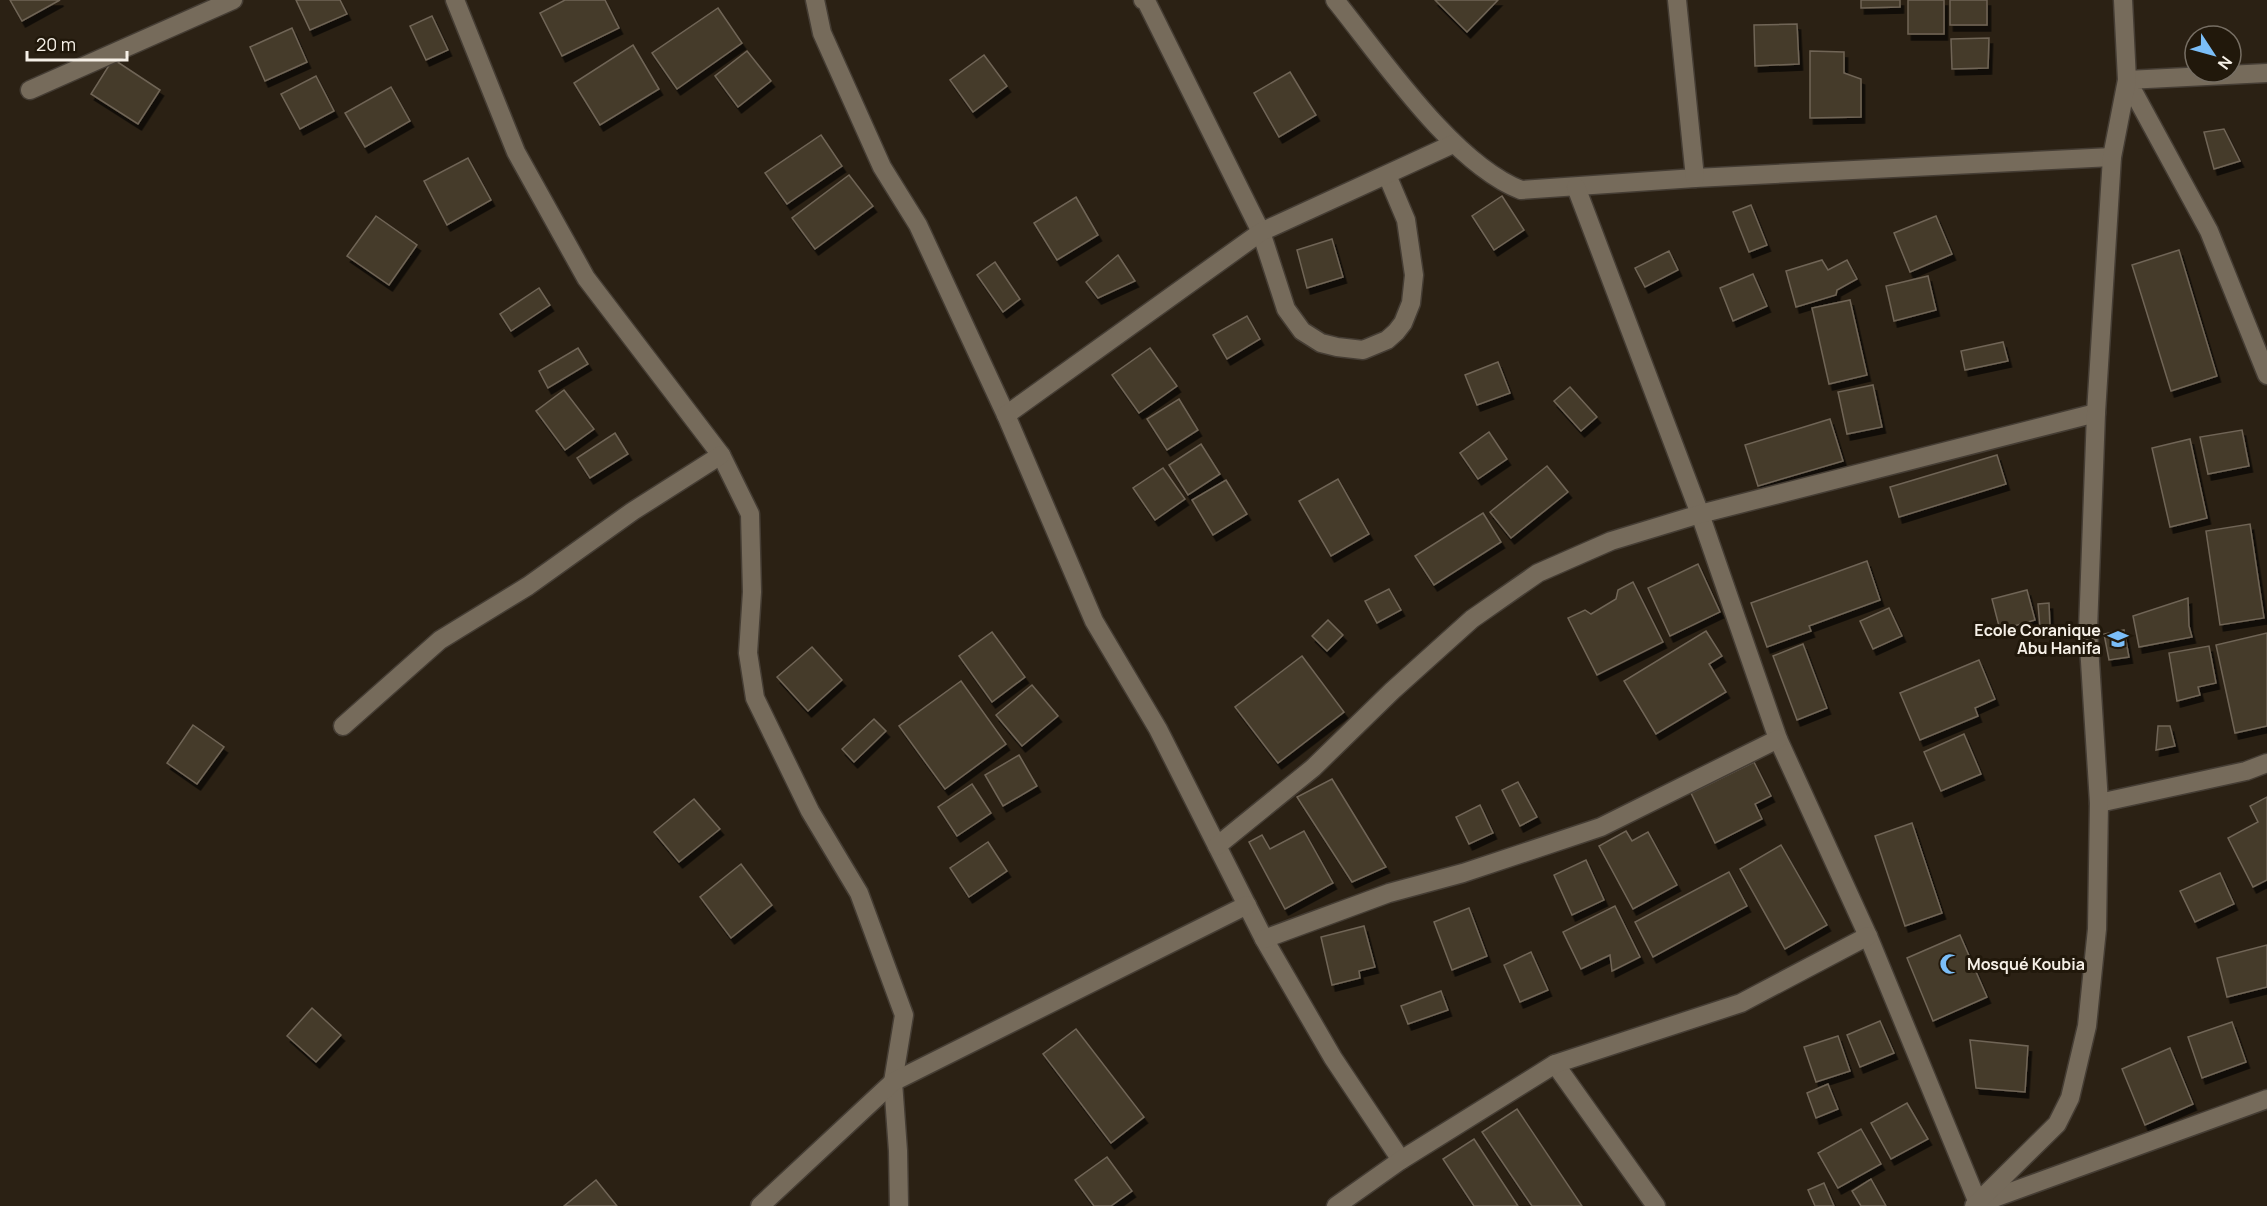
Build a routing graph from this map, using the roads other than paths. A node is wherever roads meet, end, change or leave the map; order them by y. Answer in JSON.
{"nodes":[{"id":1,"x":232,"y":0,"type":"edge"},
{"id":2,"x":455,"y":0,"type":"edge"},
{"id":3,"x":815,"y":0,"type":"edge"},
{"id":4,"x":1143,"y":0,"type":"edge"},
{"id":5,"x":1335,"y":0,"type":"edge"},
{"id":6,"x":1677,"y":0,"type":"edge"},
{"id":7,"x":2123,"y":0,"type":"edge"},
{"id":8,"x":2267,"y":73,"type":"edge"},
{"id":9,"x":2127,"y":80,"type":"junction"},
{"id":10,"x":30,"y":90,"type":"dead end"},
{"id":11,"x":1454,"y":144,"type":"junction"},
{"id":12,"x":2112,"y":158,"type":"junction"},
{"id":13,"x":1387,"y":175,"type":"junction"},
{"id":14,"x":1695,"y":178,"type":"junction"},
{"id":15,"x":1576,"y":187,"type":"junction"},
{"id":16,"x":1261,"y":232,"type":"junction"},
{"id":17,"x":2267,"y":375,"type":"edge"},
{"id":18,"x":2096,"y":413,"type":"junction"},
{"id":19,"x":1006,"y":415,"type":"junction"},
{"id":20,"x":721,"y":455,"type":"junction"},
{"id":21,"x":1700,"y":514,"type":"junction"},
{"id":22,"x":343,"y":726,"type":"dead end"},
{"id":23,"x":1778,"y":740,"type":"junction"},
{"id":24,"x":2267,"y":763,"type":"edge"},
{"id":25,"x":2099,"y":803,"type":"junction"},
{"id":26,"x":1217,"y":846,"type":"junction"},
{"id":27,"x":1247,"y":905,"type":"junction"},
{"id":28,"x":1868,"y":936,"type":"junction"},
{"id":29,"x":1264,"y":939,"type":"junction"},
{"id":30,"x":1556,"y":1064,"type":"junction"},
{"id":31,"x":893,"y":1082,"type":"junction"},
{"id":32,"x":2267,"y":1099,"type":"edge"},
{"id":33,"x":1401,"y":1160,"type":"junction"},
{"id":34,"x":1342,"y":1205,"type":"edge"},
{"id":35,"x":1976,"y":1205,"type":"edge"},
{"id":36,"x":759,"y":1206,"type":"edge"},
{"id":37,"x":899,"y":1206,"type":"edge"},
{"id":38,"x":1656,"y":1206,"type":"edge"}],
"edges":[{"from":1,"to":10,"type":"street"},
{"from":2,"to":20,"type":"street"},
{"from":3,"to":19,"type":"street"},
{"from":4,"to":16,"type":"street"},
{"from":5,"to":11,"type":"street"},
{"from":6,"to":14,"type":"street"},
{"from":7,"to":9,"type":"street"},
{"from":8,"to":9,"type":"street"},
{"from":9,"to":12,"type":"street"},
{"from":9,"to":17,"type":"street"},
{"from":11,"to":13,"type":"street"},
{"from":11,"to":15,"type":"street"},
{"from":12,"to":14,"type":"street"},
{"from":12,"to":18,"type":"street"},
{"from":13,"to":16,"type":"street"},
{"from":13,"to":16,"type":"street"},
{"from":14,"to":15,"type":"street"},
{"from":15,"to":21,"type":"street"},
{"from":16,"to":19,"type":"street"},
{"from":18,"to":21,"type":"street"},
{"from":18,"to":25,"type":"street"},
{"from":19,"to":26,"type":"street"},
{"from":20,"to":22,"type":"street"},
{"from":20,"to":31,"type":"street"},
{"from":21,"to":23,"type":"street"},
{"from":21,"to":26,"type":"street"},
{"from":23,"to":28,"type":"street"},
{"from":23,"to":29,"type":"street"},
{"from":24,"to":25,"type":"street"},
{"from":25,"to":35,"type":"street"},
{"from":26,"to":27,"type":"street"},
{"from":27,"to":29,"type":"street"},
{"from":27,"to":31,"type":"street"},
{"from":28,"to":30,"type":"street"},
{"from":28,"to":35,"type":"street"},
{"from":29,"to":33,"type":"street"},
{"from":30,"to":33,"type":"street"},
{"from":30,"to":38,"type":"street"},
{"from":31,"to":36,"type":"street"},
{"from":31,"to":37,"type":"street"},
{"from":32,"to":35,"type":"street"},
{"from":33,"to":34,"type":"street"}]}
